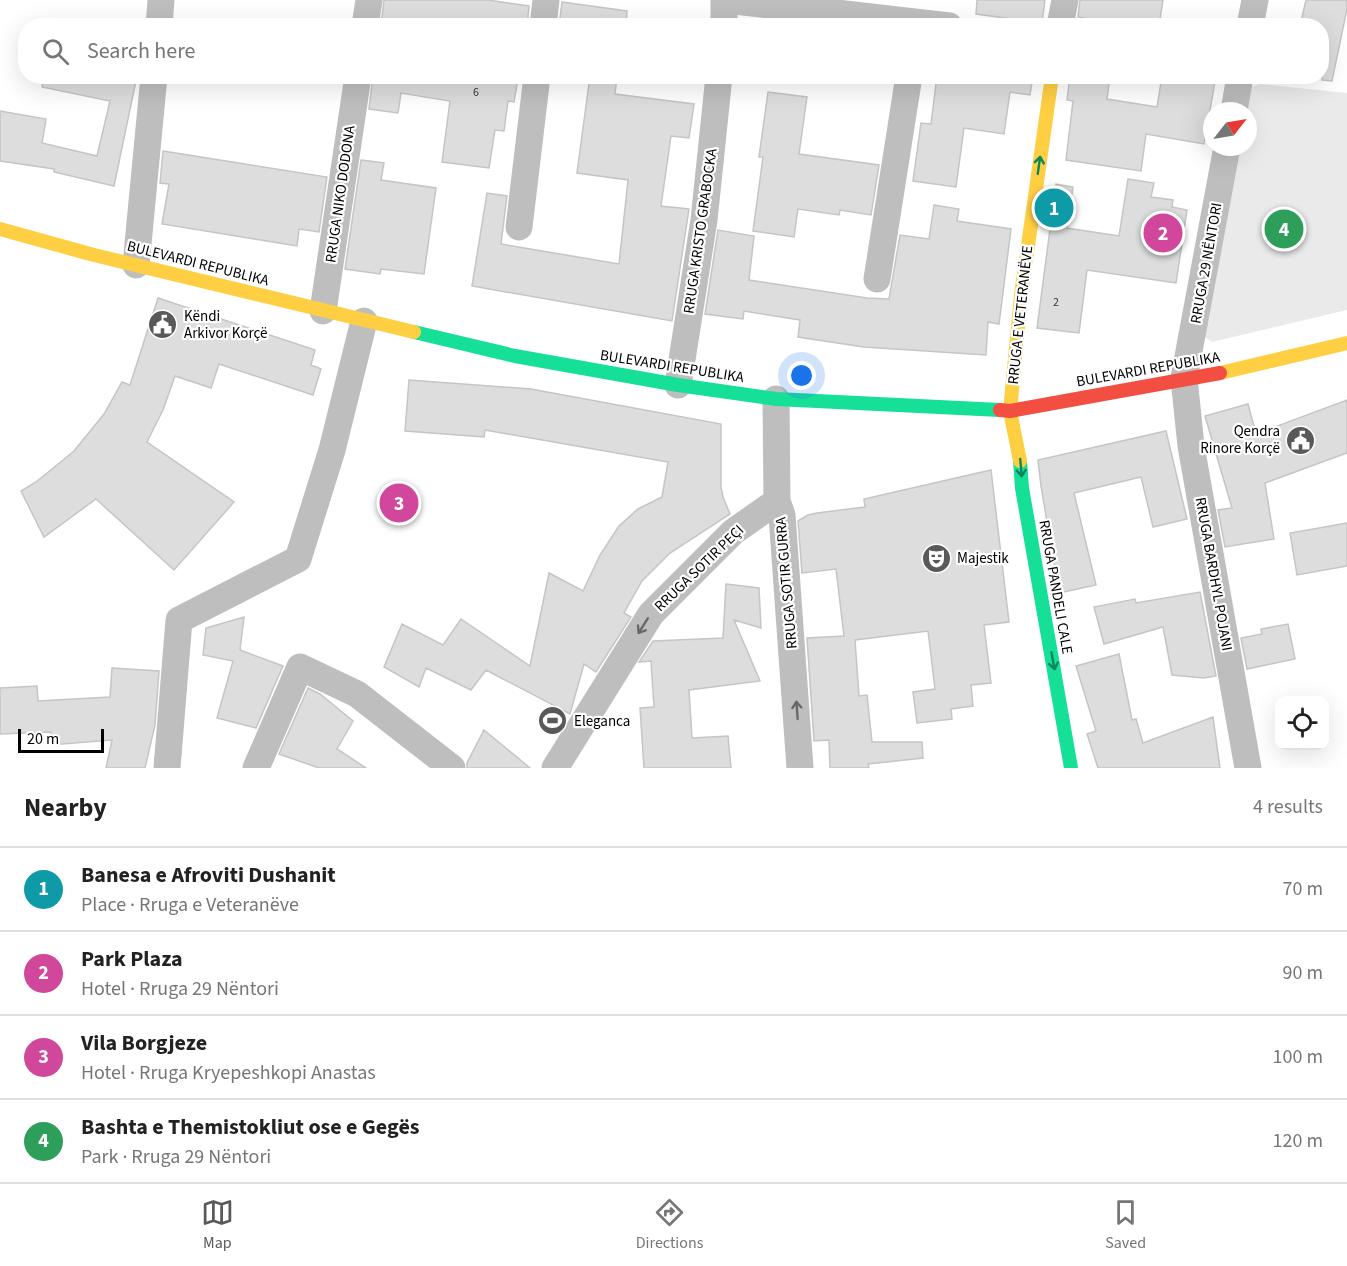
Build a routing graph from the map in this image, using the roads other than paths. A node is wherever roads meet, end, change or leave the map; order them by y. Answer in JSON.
{"nodes":[{"id":1,"x":161,"y":0,"type":"edge"},
{"id":2,"x":369,"y":0,"type":"edge"},
{"id":3,"x":546,"y":0,"type":"edge"},
{"id":4,"x":725,"y":0,"type":"edge"},
{"id":5,"x":1065,"y":0,"type":"edge"},
{"id":6,"x":1255,"y":0,"type":"edge"},
{"id":7,"x":919,"y":16,"type":"edge"},
{"id":8,"x":160,"y":18,"type":"edge"},
{"id":9,"x":366,"y":18,"type":"edge"},
{"id":10,"x":544,"y":18,"type":"edge"},
{"id":11,"x":724,"y":18,"type":"edge"},
{"id":12,"x":1062,"y":18,"type":"edge"},
{"id":13,"x":1252,"y":18,"type":"edge"},
{"id":14,"x":153,"y":84,"type":"edge"},
{"id":15,"x":357,"y":84,"type":"edge"},
{"id":16,"x":536,"y":84,"type":"edge"},
{"id":17,"x":718,"y":84,"type":"edge"},
{"id":18,"x":908,"y":84,"type":"edge"},
{"id":19,"x":1051,"y":84,"type":"edge"},
{"id":20,"x":1239,"y":84,"type":"edge"},
{"id":21,"x":1236,"y":102,"type":"edge"},
{"id":22,"x":1225,"y":156,"type":"edge"},
{"id":23,"x":519,"y":227,"type":"dead end"},
{"id":24,"x":0,"y":229,"type":"edge"},
{"id":25,"x":136,"y":265,"type":"junction"},
{"id":26,"x":877,"y":279,"type":"dead end"},
{"id":27,"x":323,"y":311,"type":"junction"},
{"id":28,"x":363,"y":321,"type":"junction"},
{"id":29,"x":1347,"y":343,"type":"edge"},
{"id":30,"x":1184,"y":378,"type":"junction"},
{"id":31,"x":678,"y":385,"type":"junction"},
{"id":32,"x":776,"y":399,"type":"junction"},
{"id":33,"x":1010,"y":411,"type":"junction"},
{"id":34,"x":777,"y":501,"type":"junction"},
{"id":35,"x":166,"y":768,"type":"edge"},
{"id":36,"x":256,"y":768,"type":"edge"},
{"id":37,"x":452,"y":768,"type":"edge"},
{"id":38,"x":555,"y":768,"type":"edge"},
{"id":39,"x":800,"y":768,"type":"edge"},
{"id":40,"x":1071,"y":768,"type":"edge"},
{"id":41,"x":1248,"y":768,"type":"edge"}],
"edges":[{"from":1,"to":8,"type":"street"},
{"from":2,"to":9,"type":"street"},
{"from":3,"to":10,"type":"street"},
{"from":4,"to":7,"type":"street"},
{"from":4,"to":11,"type":"street"},
{"from":5,"to":12,"type":"street"},
{"from":6,"to":13,"type":"street"},
{"from":14,"to":25,"type":"street"},
{"from":15,"to":27,"type":"street","name":"RRUGA NIKO DODONA"},
{"from":16,"to":23,"type":"street"},
{"from":17,"to":31,"type":"street","name":"RRUGA KRISTO GRABOCKA"},
{"from":18,"to":26,"type":"street"},
{"from":33,"to":19,"type":"street","name":"RRUGA E VETERANËVE","one_way":true},
{"from":20,"to":21,"type":"street"},
{"from":22,"to":30,"type":"street","name":"RRUGA 29 NËNTORI"},
{"from":24,"to":25,"type":"street","name":"BULEVARDI REPUBLIKA"},
{"from":25,"to":27,"type":"street","name":"BULEVARDI REPUBLIKA"},
{"from":27,"to":28,"type":"street","name":"BULEVARDI REPUBLIKA"},
{"from":28,"to":31,"type":"street","name":"BULEVARDI REPUBLIKA"},
{"from":28,"to":35,"type":"street"},
{"from":29,"to":30,"type":"street","name":"BULEVARDI REPUBLIKA"},
{"from":30,"to":33,"type":"street","name":"BULEVARDI REPUBLIKA"},
{"from":30,"to":41,"type":"street","name":"RRUGA BARDHYL POJANI"},
{"from":31,"to":32,"type":"street","name":"BULEVARDI REPUBLIKA"},
{"from":32,"to":33,"type":"street","name":"BULEVARDI REPUBLIKA"},
{"from":32,"to":34,"type":"street","name":"RRUGA SOTIR GURRA"},
{"from":33,"to":40,"type":"street","name":"RRUGA PANDELI CALE","one_way":true},
{"from":34,"to":38,"type":"street","name":"RRUGA SOTIR PEÇI","one_way":true},
{"from":39,"to":34,"type":"street","name":"RRUGA SOTIR GURRA","one_way":true},
{"from":36,"to":37,"type":"street"}]}
